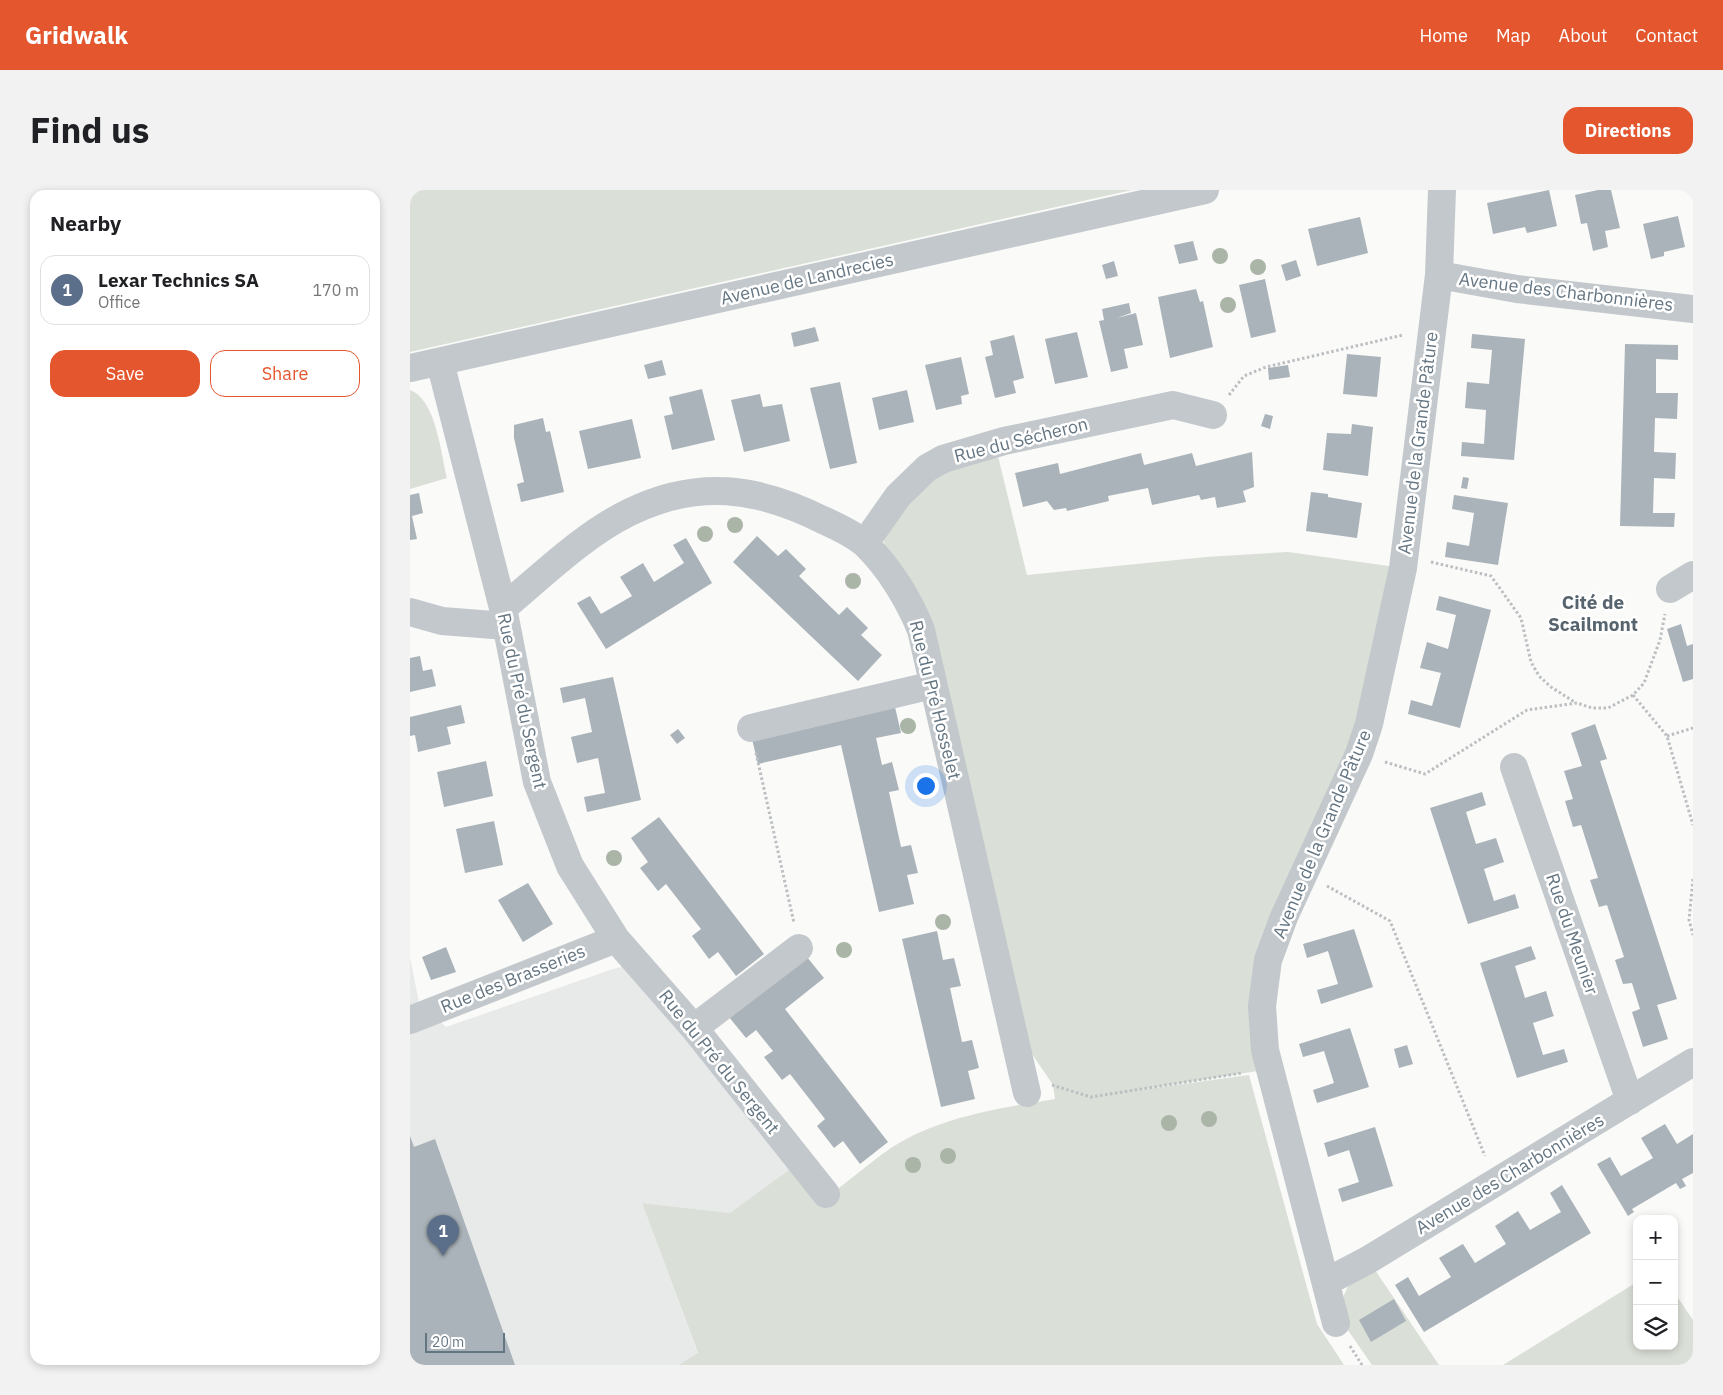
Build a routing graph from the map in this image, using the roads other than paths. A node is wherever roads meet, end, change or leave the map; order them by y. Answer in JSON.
{"nodes":[{"id":1,"x":1205,"y":190,"type":"edge"},
{"id":2,"x":1442,"y":190,"type":"edge"},
{"id":3,"x":1439,"y":276,"type":"junction"},
{"id":4,"x":1693,"y":309,"type":"edge"},
{"id":5,"x":440,"y":362,"type":"junction"},
{"id":6,"x":410,"y":368,"type":"edge"},
{"id":7,"x":1213,"y":415,"type":"road end"},
{"id":8,"x":864,"y":543,"type":"junction"},
{"id":9,"x":1693,"y":575,"type":"edge"},
{"id":10,"x":1670,"y":589,"type":"road end"},
{"id":11,"x":410,"y":612,"type":"edge"},
{"id":12,"x":505,"y":617,"type":"junction"},
{"id":13,"x":933,"y":685,"type":"junction"},
{"id":14,"x":751,"y":728,"type":"road end"},
{"id":15,"x":1514,"y":767,"type":"dead end"},
{"id":16,"x":616,"y":939,"type":"junction"},
{"id":17,"x":799,"y":948,"type":"road end"},
{"id":18,"x":410,"y":1020,"type":"edge"},
{"id":19,"x":694,"y":1028,"type":"junction"},
{"id":20,"x":1693,"y":1062,"type":"edge"},
{"id":21,"x":1025,"y":1085,"type":"road end"},
{"id":22,"x":1630,"y":1101,"type":"junction"},
{"id":23,"x":826,"y":1194,"type":"dead end"},
{"id":24,"x":1326,"y":1282,"type":"junction"},
{"id":25,"x":1336,"y":1323,"type":"dead end"}],
"edges":[{"from":1,"to":5,"type":"street","name":"Avenue de Landrecies"},
{"from":2,"to":3,"type":"street","name":"Avenue de la Grande Pâture"},
{"from":3,"to":4,"type":"street","name":"Avenue des Charbonnières"},
{"from":3,"to":24,"type":"street","name":"Avenue de la Grande Pâture"},
{"from":5,"to":6,"type":"street","name":"Avenue de Landrecies"},
{"from":5,"to":12,"type":"street","name":"Rue du Pré du Sergent"},
{"from":7,"to":8,"type":"street","name":"Rue du Sécheron"},
{"from":8,"to":12,"type":"street","name":"Rue du Pré Hosselet"},
{"from":8,"to":13,"type":"street","name":"Rue du Pré Hosselet"},
{"from":9,"to":10,"type":"street"},
{"from":11,"to":12,"type":"street"},
{"from":12,"to":16,"type":"street","name":"Rue du Pré du Sergent"},
{"from":13,"to":14,"type":"street"},
{"from":13,"to":21,"type":"street","name":"Rue du Pré Hosselet"},
{"from":15,"to":22,"type":"street","name":"Rue du Meunier"},
{"from":16,"to":18,"type":"street","name":"Rue des Brasseries"},
{"from":16,"to":19,"type":"street","name":"Rue du Pré du Sergent"},
{"from":17,"to":19,"type":"street"},
{"from":19,"to":23,"type":"street","name":"Rue du Pré du Sergent"},
{"from":20,"to":22,"type":"street","name":"Avenue des Charbonnières"},
{"from":22,"to":24,"type":"street","name":"Avenue des Charbonnières"},
{"from":24,"to":25,"type":"street","name":"Avenue de la Grande Pâture"}]}
